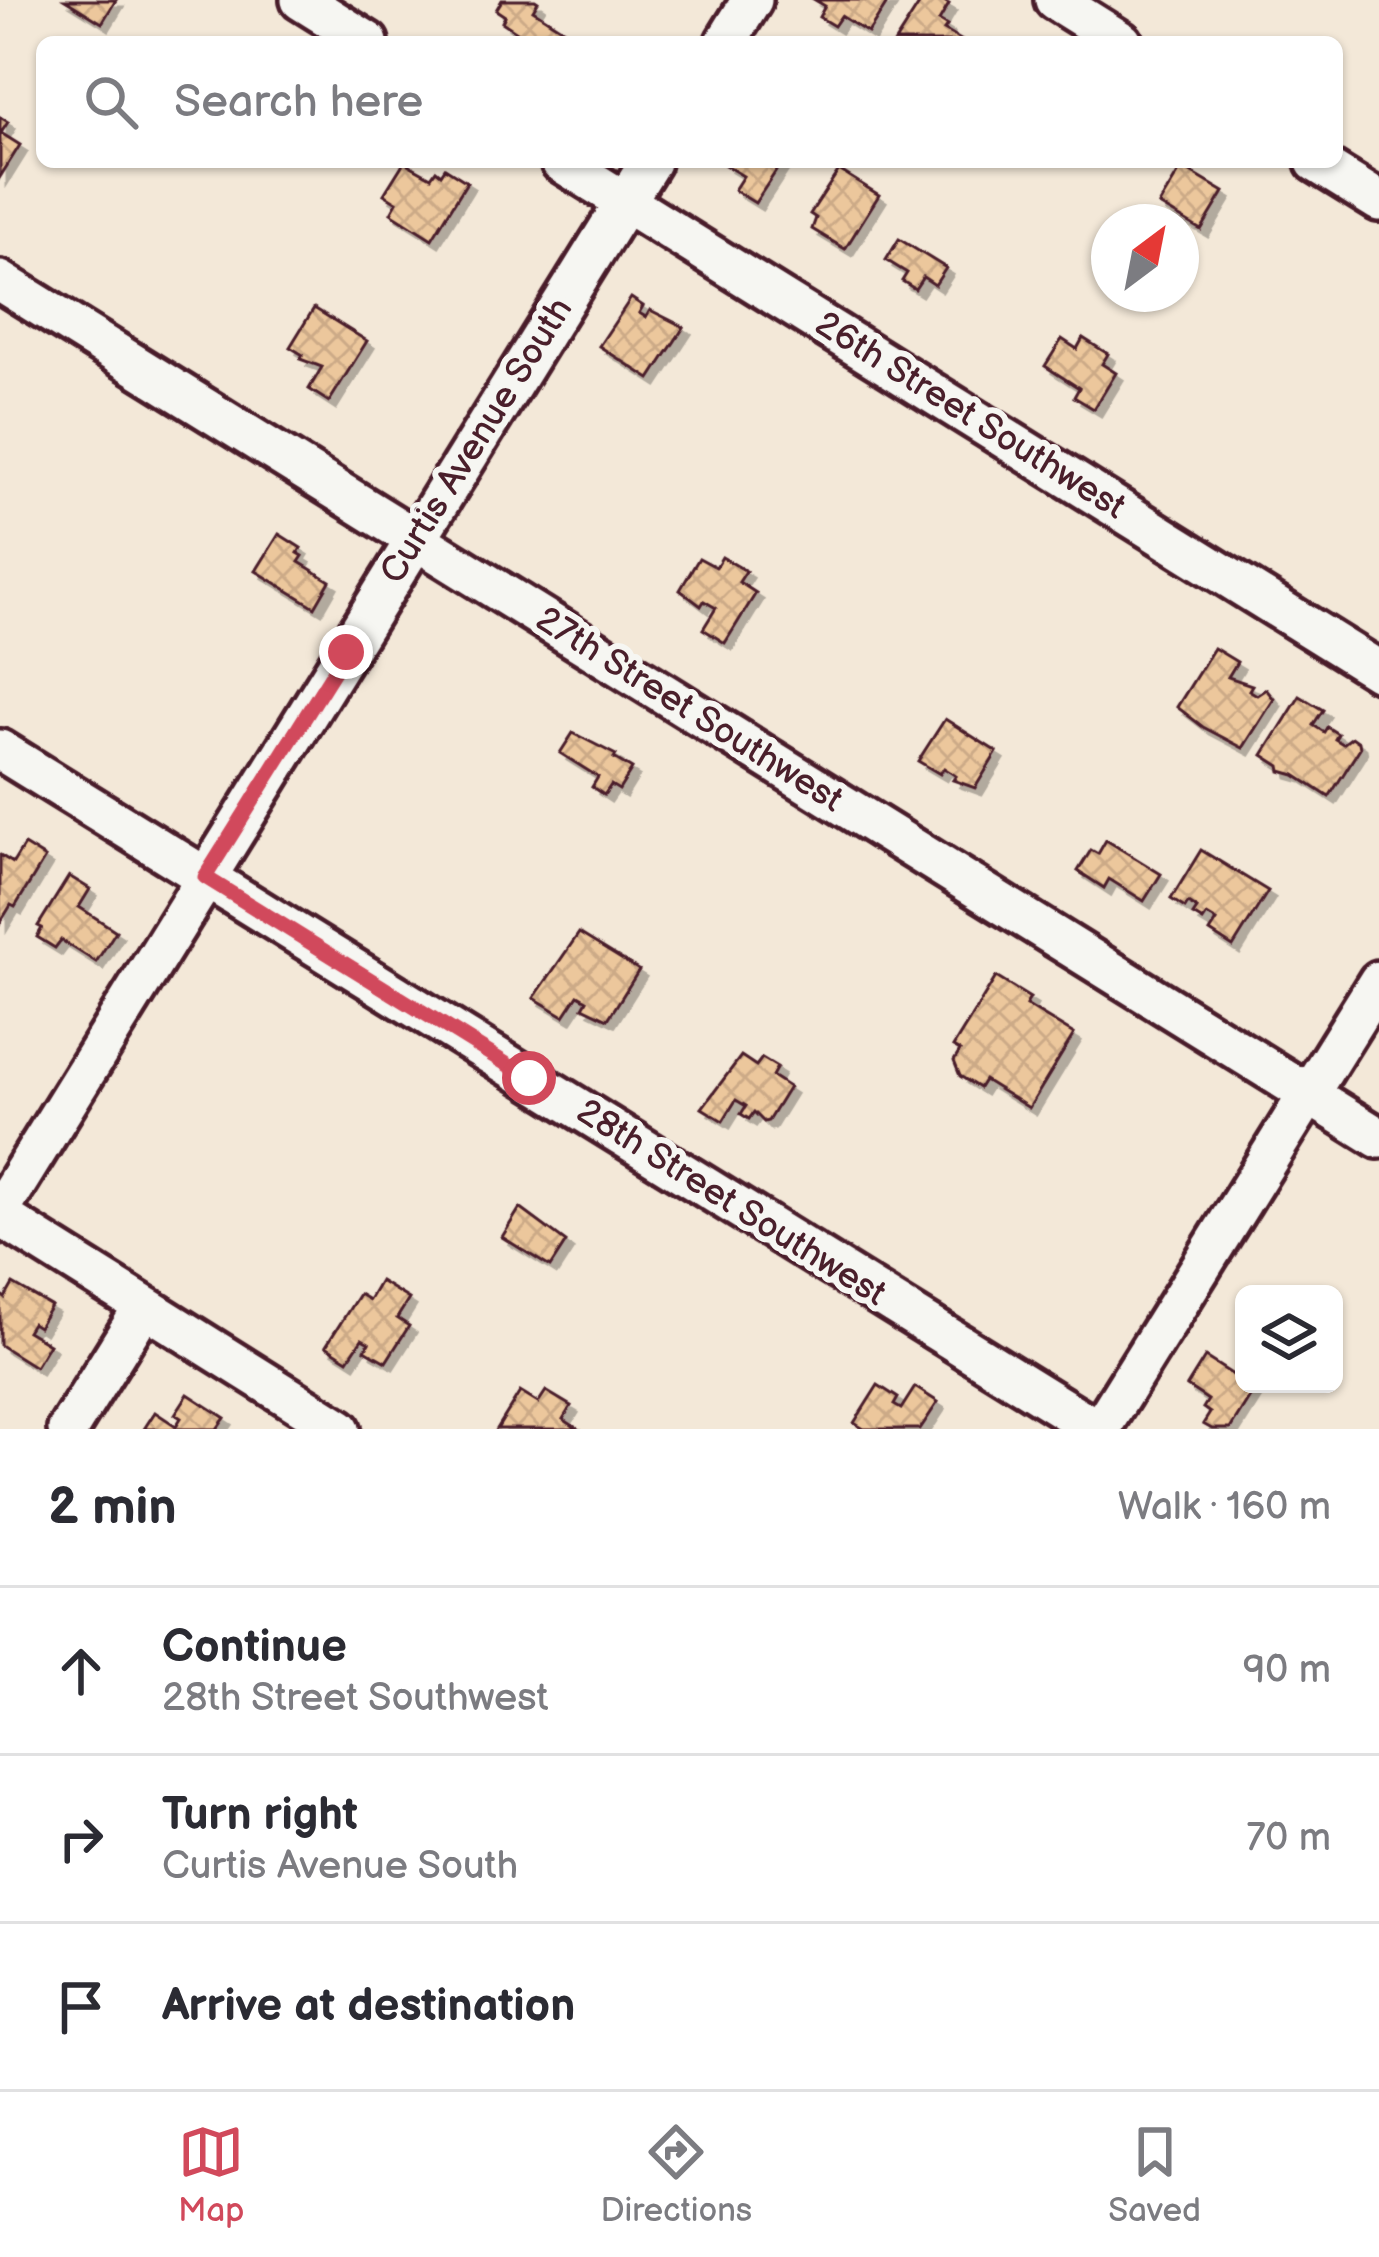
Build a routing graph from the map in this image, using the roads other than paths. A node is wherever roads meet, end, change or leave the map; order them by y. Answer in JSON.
{"nodes":[{"id":1,"x":301,"y":0,"type":"edge"},
{"id":2,"x":752,"y":0,"type":"edge"},
{"id":3,"x":1055,"y":0,"type":"edge"},
{"id":4,"x":358,"y":36,"type":"edge"},
{"id":5,"x":730,"y":36,"type":"edge"},
{"id":6,"x":1112,"y":36,"type":"edge"},
{"id":7,"x":571,"y":168,"type":"edge"},
{"id":8,"x":646,"y":168,"type":"edge"},
{"id":9,"x":1326,"y":168,"type":"edge"},
{"id":10,"x":1379,"y":201,"type":"edge"},
{"id":11,"x":625,"y":202,"type":"junction"},
{"id":12,"x":0,"y":281,"type":"edge"},
{"id":13,"x":416,"y":540,"type":"junction"},
{"id":14,"x":1379,"y":671,"type":"edge"},
{"id":15,"x":0,"y":750,"type":"edge"},
{"id":16,"x":205,"y":877,"type":"junction"},
{"id":17,"x":1379,"y":981,"type":"edge"},
{"id":18,"x":1307,"y":1093,"type":"junction"},
{"id":19,"x":1379,"y":1138,"type":"edge"},
{"id":20,"x":0,"y":1213,"type":"edge"},
{"id":21,"x":144,"y":1307,"type":"junction"},
{"id":22,"x":68,"y":1429,"type":"edge"},
{"id":23,"x":340,"y":1429,"type":"edge"},
{"id":24,"x":1098,"y":1429,"type":"edge"}],
"edges":[{"from":1,"to":4,"type":"street"},
{"from":2,"to":5,"type":"street"},
{"from":3,"to":6,"type":"street"},
{"from":7,"to":11,"type":"street","name":"26th Street Southwest"},
{"from":8,"to":11,"type":"street","name":"Curtis Avenue South"},
{"from":9,"to":10,"type":"street"},
{"from":11,"to":13,"type":"street","name":"Curtis Avenue South"},
{"from":11,"to":14,"type":"street","name":"26th Street Southwest"},
{"from":12,"to":13,"type":"street","name":"27th Street Southwest"},
{"from":13,"to":16,"type":"street","name":"Curtis Avenue South"},
{"from":13,"to":18,"type":"street","name":"27th Street Southwest"},
{"from":15,"to":16,"type":"street","name":"28th Street Southwest"},
{"from":16,"to":20,"type":"street","name":"Curtis Avenue South"},
{"from":16,"to":24,"type":"street","name":"28th Street Southwest"},
{"from":17,"to":18,"type":"street"},
{"from":18,"to":19,"type":"street","name":"27th Street Southwest"},
{"from":18,"to":24,"type":"street"},
{"from":20,"to":21,"type":"street"},
{"from":21,"to":22,"type":"street"},
{"from":21,"to":23,"type":"street"}]}
